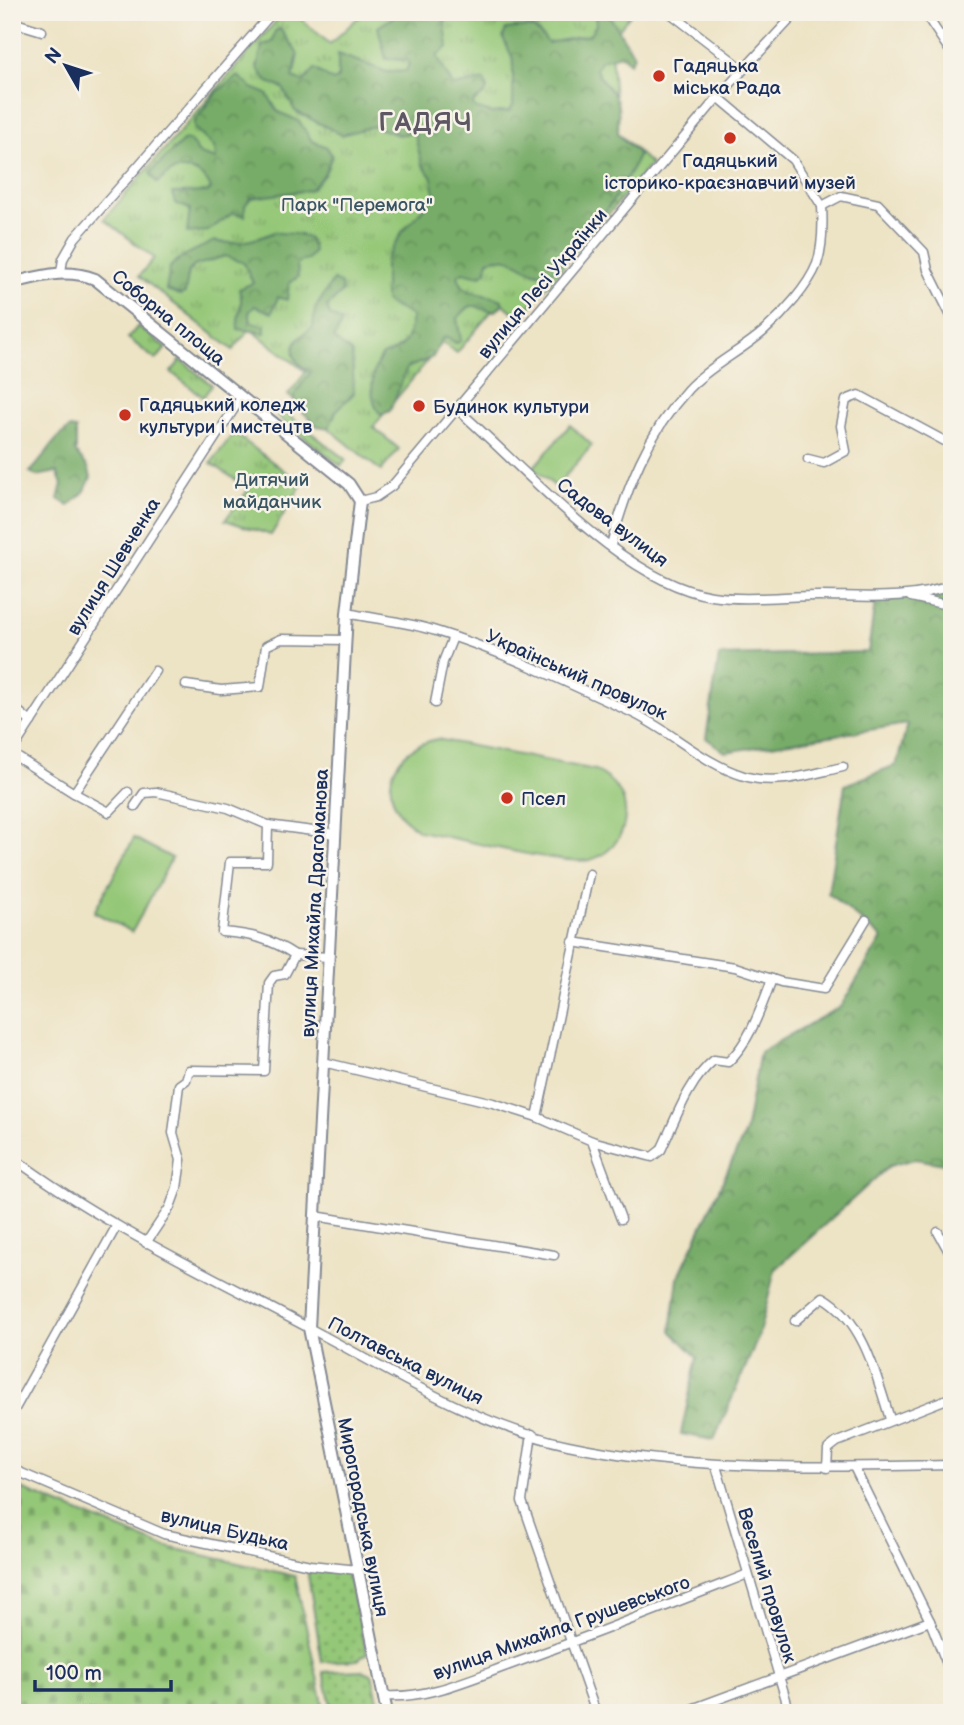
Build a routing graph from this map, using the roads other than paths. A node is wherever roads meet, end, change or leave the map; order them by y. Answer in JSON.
{"nodes":[{"id":1,"x":273,"y":12,"type":"edge"},
{"id":2,"x":669,"y":12,"type":"edge"},
{"id":3,"x":797,"y":12,"type":"edge"},
{"id":4,"x":925,"y":12,"type":"edge"},
{"id":5,"x":12,"y":18,"type":"edge"},
{"id":6,"x":42,"y":31,"type":"dead end"},
{"id":7,"x":952,"y":54,"type":"edge"},
{"id":8,"x":743,"y":69,"type":"junction"},
{"id":9,"x":718,"y":97,"type":"junction"},
{"id":10,"x":822,"y":206,"type":"junction"},
{"id":11,"x":61,"y":272,"type":"junction"},
{"id":12,"x":12,"y":283,"type":"edge"},
{"id":13,"x":952,"y":318,"type":"edge"},
{"id":14,"x":241,"y":398,"type":"junction"},
{"id":15,"x":457,"y":409,"type":"junction"},
{"id":16,"x":952,"y":445,"type":"edge"},
{"id":17,"x":808,"y":459,"type":"dead end"},
{"id":18,"x":360,"y":501,"type":"junction"},
{"id":19,"x":611,"y":545,"type":"junction"},
{"id":20,"x":952,"y":585,"type":"edge"},
{"id":21,"x":905,"y":596,"type":"junction"},
{"id":22,"x":952,"y":606,"type":"edge"},
{"id":23,"x":347,"y":613,"type":"junction"},
{"id":24,"x":453,"y":637,"type":"junction"},
{"id":25,"x":345,"y":640,"type":"junction"},
{"id":26,"x":155,"y":671,"type":"dead end"},
{"id":27,"x":186,"y":685,"type":"dead end"},
{"id":28,"x":435,"y":703,"type":"dead end"},
{"id":29,"x":12,"y":705,"type":"edge"},
{"id":30,"x":31,"y":722,"type":"junction"},
{"id":31,"x":12,"y":752,"type":"edge"},
{"id":32,"x":843,"y":766,"type":"dead end"},
{"id":33,"x":128,"y":792,"type":"dead end"},
{"id":34,"x":74,"y":793,"type":"junction"},
{"id":35,"x":135,"y":806,"type":"dead end"},
{"id":36,"x":268,"y":825,"type":"junction"},
{"id":37,"x":335,"y":834,"type":"junction"},
{"id":38,"x":589,"y":874,"type":"dead end"},
{"id":39,"x":866,"y":920,"type":"dead end"},
{"id":40,"x":573,"y":942,"type":"junction"},
{"id":41,"x":296,"y":955,"type":"junction"},
{"id":42,"x":329,"y":957,"type":"junction"},
{"id":43,"x":772,"y":979,"type":"junction"},
{"id":44,"x":323,"y":1062,"type":"junction"},
{"id":45,"x":537,"y":1117,"type":"junction"},
{"id":46,"x":592,"y":1142,"type":"junction"},
{"id":47,"x":12,"y":1157,"type":"edge"},
{"id":48,"x":315,"y":1216,"type":"junction"},
{"id":49,"x":621,"y":1219,"type":"dead end"},
{"id":50,"x":116,"y":1227,"type":"junction"},
{"id":51,"x":938,"y":1232,"type":"dead end"},
{"id":52,"x":146,"y":1243,"type":"junction"},
{"id":53,"x":554,"y":1255,"type":"dead end"},
{"id":54,"x":952,"y":1257,"type":"edge"},
{"id":55,"x":794,"y":1321,"type":"dead end"},
{"id":56,"x":309,"y":1328,"type":"junction"},
{"id":57,"x":952,"y":1397,"type":"edge"},
{"id":58,"x":12,"y":1414,"type":"edge"},
{"id":59,"x":890,"y":1419,"type":"junction"},
{"id":60,"x":532,"y":1434,"type":"junction"},
{"id":61,"x":952,"y":1465,"type":"edge"},
{"id":62,"x":716,"y":1466,"type":"junction"},
{"id":63,"x":854,"y":1466,"type":"junction"},
{"id":64,"x":827,"y":1468,"type":"junction"},
{"id":65,"x":12,"y":1469,"type":"edge"},
{"id":66,"x":358,"y":1570,"type":"junction"},
{"id":67,"x":748,"y":1574,"type":"junction"},
{"id":68,"x":930,"y":1621,"type":"junction"},
{"id":69,"x":570,"y":1643,"type":"junction"},
{"id":70,"x":778,"y":1676,"type":"junction"},
{"id":71,"x":952,"y":1677,"type":"edge"},
{"id":72,"x":383,"y":1696,"type":"junction"},
{"id":73,"x":686,"y":1712,"type":"edge"},
{"id":74,"x":387,"y":1713,"type":"edge"},
{"id":75,"x":596,"y":1713,"type":"edge"},
{"id":76,"x":790,"y":1713,"type":"edge"}],
"edges":[{"from":1,"to":11,"type":"street"},
{"from":2,"to":8,"type":"street"},
{"from":3,"to":8,"type":"street","name":"вулиця Лесі Українки"},
{"from":4,"to":7,"type":"street"},
{"from":5,"to":6,"type":"street"},
{"from":8,"to":9,"type":"street","name":"вулиця Лесі Українки"},
{"from":9,"to":10,"type":"street"},
{"from":9,"to":15,"type":"street","name":"вулиця Лесі Українки"},
{"from":10,"to":13,"type":"street"},
{"from":10,"to":19,"type":"street"},
{"from":11,"to":12,"type":"street"},
{"from":11,"to":14,"type":"street","name":"Соборна площа"},
{"from":14,"to":18,"type":"street","name":"Соборна площа"},
{"from":14,"to":30,"type":"street","name":"вулиця Шевченка"},
{"from":15,"to":18,"type":"street","name":"вулиця Лесі Українки"},
{"from":15,"to":19,"type":"street","name":"Садова вулиця"},
{"from":16,"to":17,"type":"street"},
{"from":18,"to":23,"type":"street","name":"вулиця Михайла Драгоманова"},
{"from":19,"to":21,"type":"street","name":"Садова вулиця"},
{"from":20,"to":21,"type":"street","name":"Садова вулиця"},
{"from":21,"to":22,"type":"street","name":"Садова вулиця"},
{"from":23,"to":24,"type":"street","name":"Український провулок"},
{"from":23,"to":25,"type":"street","name":"вулиця Михайла Драгоманова"},
{"from":24,"to":28,"type":"street"},
{"from":24,"to":32,"type":"street","name":"Український провулок"},
{"from":25,"to":27,"type":"street"},
{"from":25,"to":37,"type":"street","name":"вулиця Михайла Драгоманова"},
{"from":26,"to":34,"type":"street"},
{"from":29,"to":30,"type":"street"},
{"from":30,"to":31,"type":"street","name":"вулиця Шевченка"},
{"from":31,"to":34,"type":"street"},
{"from":33,"to":34,"type":"street"},
{"from":35,"to":36,"type":"street"},
{"from":36,"to":37,"type":"street"},
{"from":36,"to":41,"type":"street"},
{"from":37,"to":42,"type":"street","name":"вулиця Михайла Драгоманова"},
{"from":38,"to":40,"type":"street"},
{"from":39,"to":43,"type":"street"},
{"from":40,"to":43,"type":"street"},
{"from":40,"to":45,"type":"street"},
{"from":41,"to":42,"type":"street"},
{"from":41,"to":52,"type":"street"},
{"from":42,"to":44,"type":"street","name":"вулиця Михайла Драгоманова"},
{"from":43,"to":46,"type":"street"},
{"from":44,"to":45,"type":"street"},
{"from":44,"to":48,"type":"street","name":"вулиця Михайла Драгоманова"},
{"from":45,"to":46,"type":"street"},
{"from":46,"to":49,"type":"street"},
{"from":47,"to":50,"type":"street","name":"Полтавська вулиця"},
{"from":48,"to":53,"type":"street"},
{"from":48,"to":56,"type":"street","name":"вулиця Михайла Драгоманова"},
{"from":50,"to":52,"type":"street","name":"Полтавська вулиця"},
{"from":50,"to":58,"type":"street"},
{"from":51,"to":54,"type":"street"},
{"from":52,"to":56,"type":"street","name":"Полтавська вулиця"},
{"from":55,"to":59,"type":"street"},
{"from":56,"to":60,"type":"street","name":"Полтавська вулиця"},
{"from":56,"to":66,"type":"street","name":"Мирогородська вулиця"},
{"from":57,"to":59,"type":"street"},
{"from":59,"to":64,"type":"street"},
{"from":60,"to":62,"type":"street","name":"Полтавська вулиця"},
{"from":60,"to":69,"type":"street"},
{"from":61,"to":63,"type":"street","name":"Полтавська вулиця"},
{"from":62,"to":64,"type":"street","name":"Полтавська вулиця"},
{"from":62,"to":67,"type":"street","name":"Веселий провулок"},
{"from":63,"to":64,"type":"street","name":"Полтавська вулиця"},
{"from":63,"to":68,"type":"street"},
{"from":65,"to":66,"type":"street","name":"вулиця Будька"},
{"from":66,"to":72,"type":"street","name":"Мирогородська вулиця"},
{"from":67,"to":69,"type":"street","name":"вулиця Михайла Грушевського"},
{"from":67,"to":70,"type":"street","name":"Веселий провулок"},
{"from":68,"to":70,"type":"street"},
{"from":68,"to":71,"type":"street"},
{"from":69,"to":72,"type":"street","name":"вулиця Михайла Грушевського"},
{"from":69,"to":75,"type":"street"},
{"from":70,"to":73,"type":"street"},
{"from":70,"to":76,"type":"street","name":"Веселий провулок"},
{"from":72,"to":74,"type":"street","name":"Мирогородська вулиця"}]}
